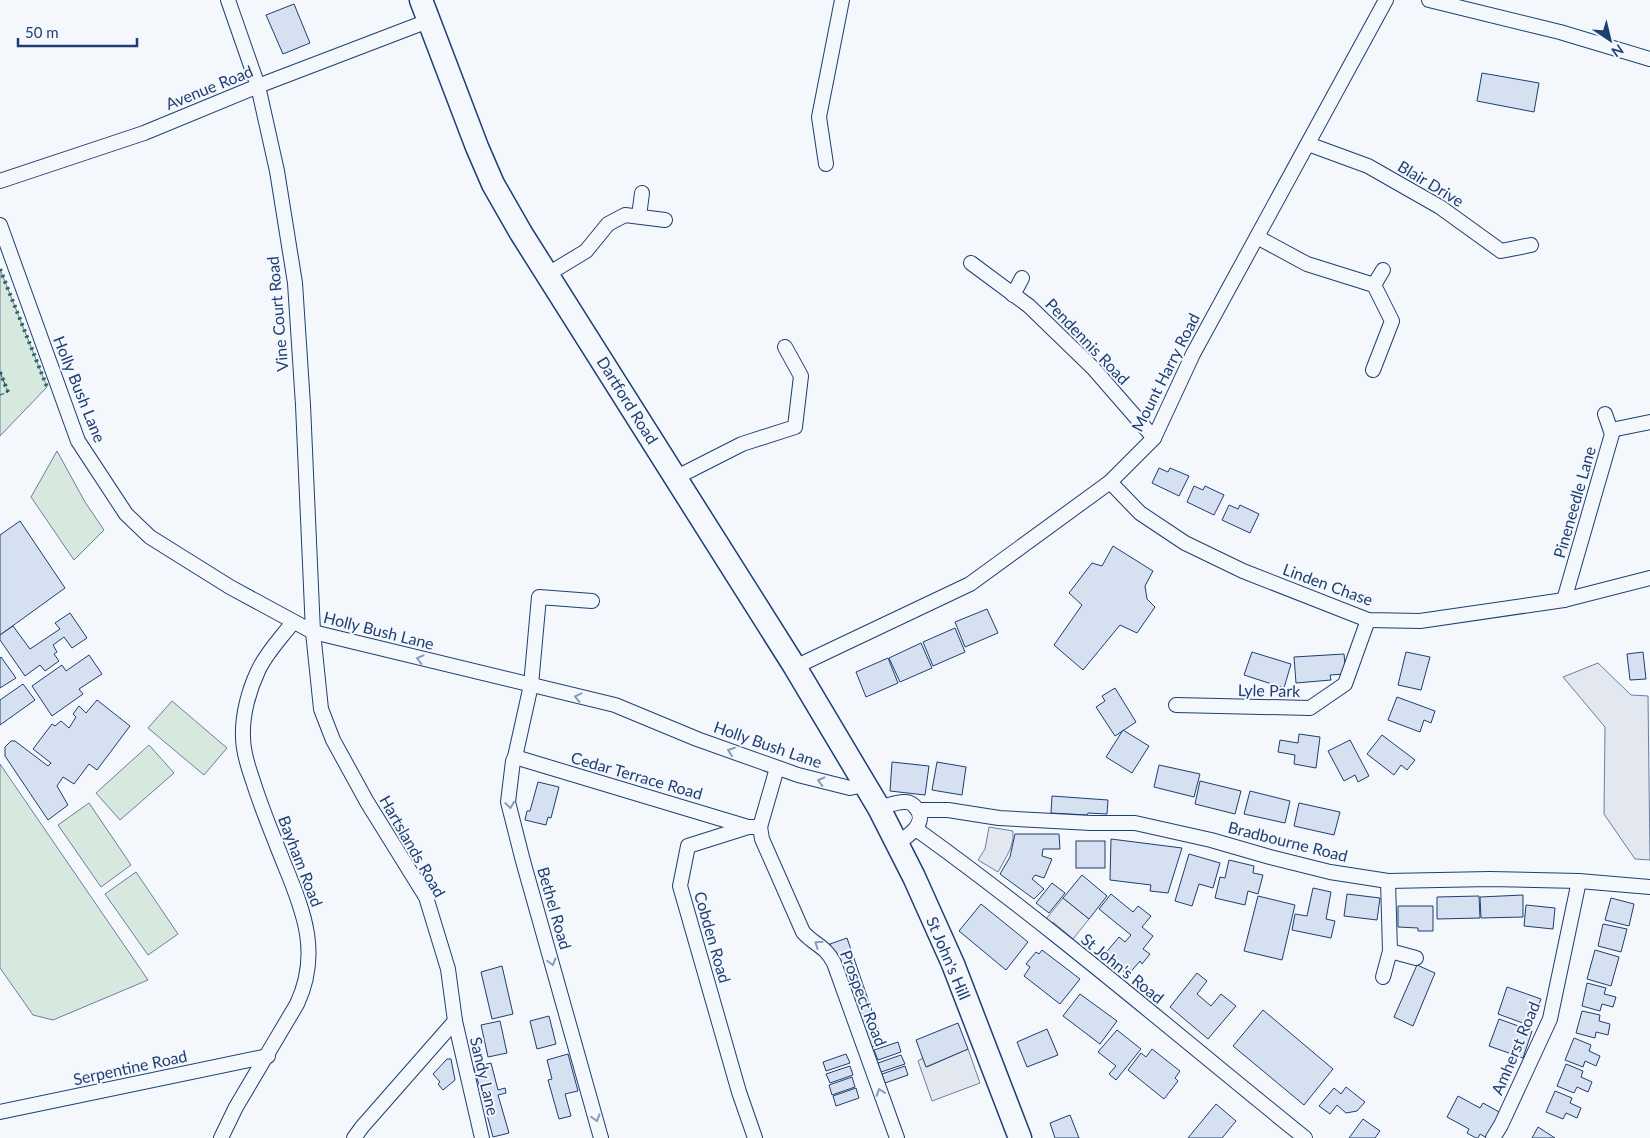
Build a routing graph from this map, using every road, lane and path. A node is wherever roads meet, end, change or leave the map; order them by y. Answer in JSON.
{"nodes":[{"id":1,"x":228,"y":0,"type":"edge"},
{"id":2,"x":421,"y":0,"type":"edge"},
{"id":3,"x":842,"y":0,"type":"edge"},
{"id":4,"x":1386,"y":0,"type":"edge"},
{"id":5,"x":1429,"y":0,"type":"edge"},
{"id":6,"x":428,"y":21,"type":"junction"},
{"id":7,"x":1650,"y":59,"type":"edge"},
{"id":8,"x":258,"y":86,"type":"junction"},
{"id":9,"x":1308,"y":144,"type":"junction"},
{"id":10,"x":826,"y":164,"type":"dead end"},
{"id":11,"x":0,"y":181,"type":"edge"},
{"id":12,"x":642,"y":193,"type":"dead end"},
{"id":13,"x":639,"y":216,"type":"junction"},
{"id":14,"x":665,"y":220,"type":"dead end"},
{"id":15,"x":0,"y":225,"type":"edge"},
{"id":16,"x":1257,"y":237,"type":"junction"},
{"id":17,"x":1531,"y":245,"type":"dead end"},
{"id":18,"x":972,"y":263,"type":"dead end"},
{"id":19,"x":1383,"y":270,"type":"dead end"},
{"id":20,"x":548,"y":274,"type":"junction"},
{"id":21,"x":1022,"y":278,"type":"dead end"},
{"id":22,"x":1374,"y":285,"type":"junction"},
{"id":23,"x":1013,"y":295,"type":"junction"},
{"id":24,"x":785,"y":347,"type":"dead end"},
{"id":25,"x":1373,"y":370,"type":"dead end"},
{"id":26,"x":1604,"y":414,"type":"dead end"},
{"id":27,"x":1650,"y":422,"type":"edge"},
{"id":28,"x":1610,"y":430,"type":"junction"},
{"id":29,"x":1154,"y":438,"type":"junction"},
{"id":30,"x":677,"y":477,"type":"junction"},
{"id":31,"x":1110,"y":482,"type":"junction"},
{"id":32,"x":1650,"y":578,"type":"edge"},
{"id":33,"x":1564,"y":600,"type":"junction"},
{"id":34,"x":592,"y":601,"type":"dead end"},
{"id":35,"x":1368,"y":620,"type":"junction"},
{"id":36,"x":294,"y":622,"type":"junction"},
{"id":37,"x":313,"y":632,"type":"junction"},
{"id":38,"x":795,"y":667,"type":"junction"},
{"id":39,"x":531,"y":686,"type":"junction"},
{"id":40,"x":1176,"y":705,"type":"dead end"},
{"id":41,"x":515,"y":757,"type":"junction"},
{"id":42,"x":777,"y":768,"type":"junction"},
{"id":43,"x":865,"y":785,"type":"junction"},
{"id":44,"x":879,"y":808,"type":"junction"},
{"id":45,"x":919,"y":810,"type":"junction"},
{"id":46,"x":754,"y":827,"type":"junction"},
{"id":47,"x":916,"y":829,"type":"junction"},
{"id":48,"x":896,"y":844,"type":"junction"},
{"id":49,"x":1388,"y":881,"type":"junction"},
{"id":50,"x":1579,"y":881,"type":"junction"},
{"id":51,"x":1650,"y":887,"type":"edge"},
{"id":52,"x":1390,"y":950,"type":"junction"},
{"id":53,"x":1416,"y":958,"type":"dead end"},
{"id":54,"x":1383,"y":977,"type":"dead end"},
{"id":55,"x":455,"y":1021,"type":"junction"},
{"id":56,"x":268,"y":1056,"type":"junction"},
{"id":57,"x":0,"y":1112,"type":"edge"},
{"id":58,"x":220,"y":1138,"type":"edge"},
{"id":59,"x":354,"y":1138,"type":"edge"},
{"id":60,"x":482,"y":1138,"type":"edge"},
{"id":61,"x":601,"y":1138,"type":"edge"},
{"id":62,"x":755,"y":1138,"type":"edge"},
{"id":63,"x":897,"y":1138,"type":"edge"},
{"id":64,"x":1020,"y":1138,"type":"edge"},
{"id":65,"x":1305,"y":1138,"type":"edge"},
{"id":66,"x":1493,"y":1138,"type":"edge"}],
"edges":[{"from":1,"to":8,"type":"street","name":"Vine Court Road"},
{"from":2,"to":6,"type":"main road","name":"Dartford Road"},
{"from":3,"to":10,"type":"street"},
{"from":4,"to":9,"type":"street","name":"Mount Harry Road"},
{"from":5,"to":7,"type":"street"},
{"from":6,"to":8,"type":"street","name":"Avenue Road"},
{"from":6,"to":20,"type":"main road","name":"Dartford Road"},
{"from":8,"to":11,"type":"street","name":"Avenue Road"},
{"from":8,"to":37,"type":"street","name":"Vine Court Road"},
{"from":9,"to":16,"type":"street","name":"Mount Harry Road"},
{"from":9,"to":17,"type":"street","name":"Blair Drive"},
{"from":12,"to":13,"type":"street"},
{"from":13,"to":14,"type":"street"},
{"from":13,"to":20,"type":"street"},
{"from":15,"to":36,"type":"street","name":"Holly Bush Lane"},
{"from":16,"to":22,"type":"street"},
{"from":16,"to":29,"type":"street","name":"Mount Harry Road"},
{"from":18,"to":23,"type":"street","name":"Pendennis Road"},
{"from":19,"to":22,"type":"street"},
{"from":20,"to":30,"type":"main road","name":"Dartford Road"},
{"from":21,"to":23,"type":"street"},
{"from":22,"to":25,"type":"street"},
{"from":23,"to":29,"type":"street","name":"Pendennis Road"},
{"from":24,"to":30,"type":"street"},
{"from":26,"to":28,"type":"street","name":"Pineneedle Lane"},
{"from":27,"to":28,"type":"street"},
{"from":28,"to":33,"type":"street","name":"Pineneedle Lane"},
{"from":29,"to":31,"type":"street","name":"Mount Harry Road"},
{"from":30,"to":38,"type":"main road","name":"Dartford Road"},
{"from":31,"to":35,"type":"street","name":"Linden Chase"},
{"from":31,"to":38,"type":"street","name":"Mount Harry Road"},
{"from":32,"to":33,"type":"street","name":"Linden Chase"},
{"from":33,"to":35,"type":"street","name":"Linden Chase"},
{"from":34,"to":39,"type":"street","name":"Bethel Road"},
{"from":35,"to":40,"type":"street","name":"Lyle Park"},
{"from":36,"to":37,"type":"street","name":"Holly Bush Lane"},
{"from":36,"to":56,"type":"street","name":"Bayham Road"},
{"from":39,"to":37,"type":"street","name":"Holly Bush Lane","one_way":true},
{"from":37,"to":55,"type":"street","name":"Hartslands Road"},
{"from":38,"to":43,"type":"main road","name":"Dartford Road"},
{"from":39,"to":41,"type":"street","name":"Bethel Road"},
{"from":42,"to":39,"type":"street","name":"Holly Bush Lane","one_way":true},
{"from":41,"to":46,"type":"street","name":"Cedar Terrace Road"},
{"from":41,"to":61,"type":"street","name":"Bethel Road","one_way":true},
{"from":43,"to":42,"type":"street","name":"Holly Bush Lane","one_way":true},
{"from":42,"to":46,"type":"street"},
{"from":43,"to":44,"type":"main road","name":"St John's Hill"},
{"from":44,"to":45,"type":"street","name":"Bradbourne Road"},
{"from":44,"to":48,"type":"main road","name":"St John's Hill"},
{"from":45,"to":47,"type":"street"},
{"from":45,"to":49,"type":"street","name":"Bradbourne Road"},
{"from":46,"to":62,"type":"street","name":"Cobden Road"},
{"from":63,"to":46,"type":"street","name":"Prospect Road","one_way":true},
{"from":47,"to":48,"type":"street"},
{"from":47,"to":65,"type":"street","name":"St John's Road"},
{"from":48,"to":64,"type":"main road","name":"St John's Hill"},
{"from":49,"to":50,"type":"street","name":"Bradbourne Road"},
{"from":49,"to":52,"type":"street"},
{"from":50,"to":51,"type":"street","name":"Bradbourne Road"},
{"from":50,"to":66,"type":"street","name":"Amherst Road"},
{"from":52,"to":53,"type":"street"},
{"from":52,"to":54,"type":"street"},
{"from":55,"to":59,"type":"street"},
{"from":55,"to":60,"type":"street","name":"Sandy Lane"},
{"from":56,"to":57,"type":"street","name":"Serpentine Road"},
{"from":56,"to":58,"type":"street","name":"Bayham Road"}]}
